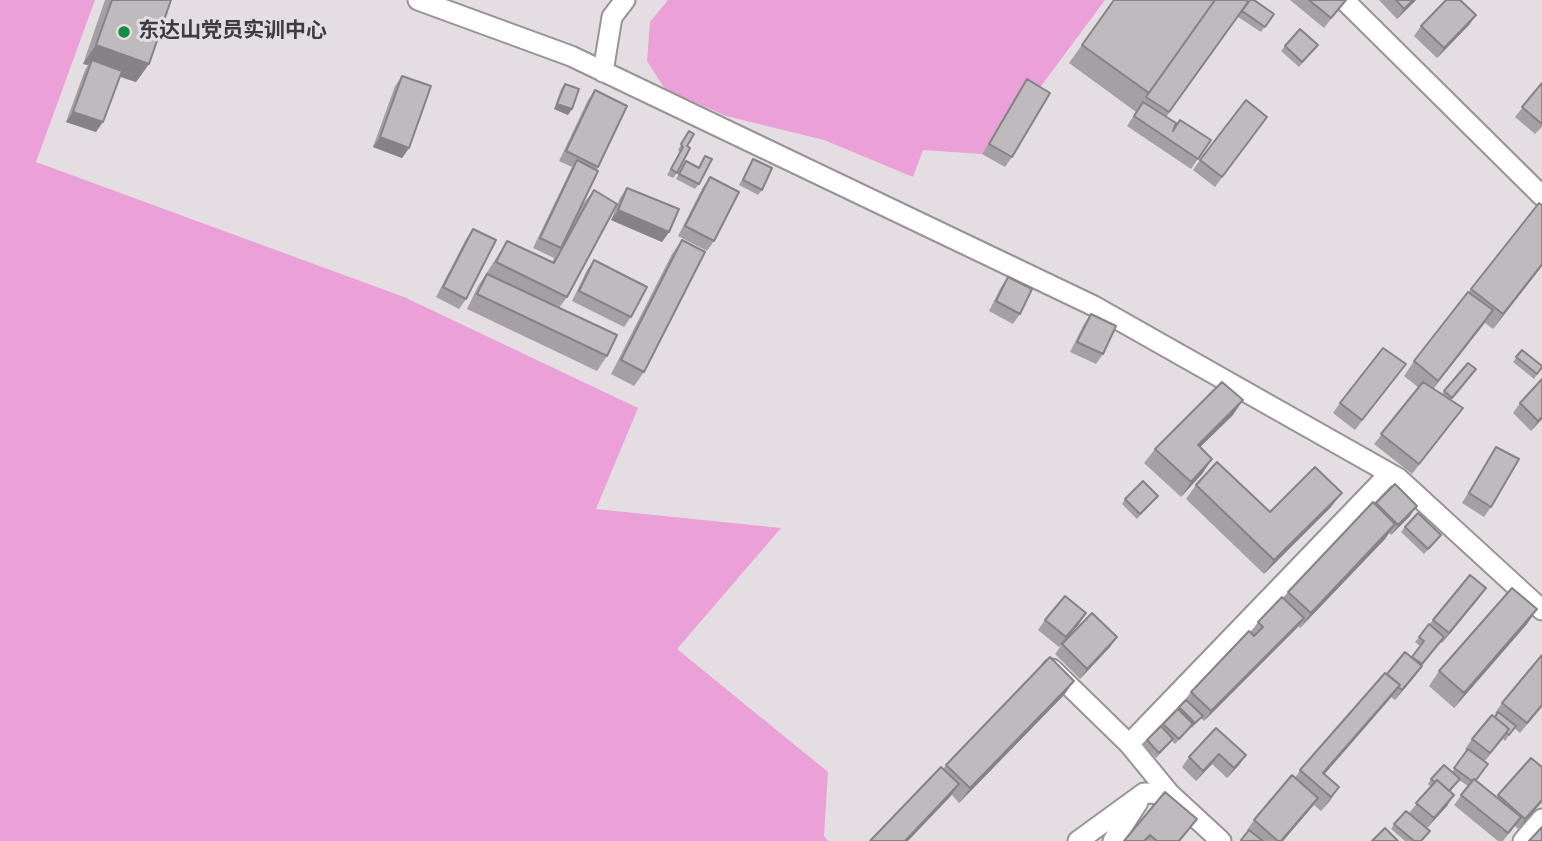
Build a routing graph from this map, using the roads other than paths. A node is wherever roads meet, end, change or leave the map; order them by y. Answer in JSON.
{"nodes":[{"id":1,"x":418,"y":0,"type":"edge"},
{"id":2,"x":625,"y":0,"type":"edge"},
{"id":3,"x":1344,"y":0,"type":"edge"},
{"id":4,"x":603,"y":72,"type":"junction"},
{"id":5,"x":1542,"y":196,"type":"edge"},
{"id":6,"x":1389,"y":474,"type":"junction"},
{"id":7,"x":1542,"y":610,"type":"edge"},
{"id":8,"x":1049,"y":666,"type":"edge"},
{"id":9,"x":1129,"y":744,"type":"junction"},
{"id":10,"x":1144,"y":793,"type":"junction"},
{"id":11,"x":1170,"y":794,"type":"junction"},
{"id":12,"x":1542,"y":819,"type":"edge"},
{"id":13,"x":1078,"y":841,"type":"edge"},
{"id":14,"x":1113,"y":841,"type":"edge"},
{"id":15,"x":1221,"y":841,"type":"edge"},
{"id":16,"x":1523,"y":841,"type":"edge"}],
"edges":[{"from":1,"to":4,"type":"street"},
{"from":2,"to":4,"type":"street"},
{"from":3,"to":5,"type":"street"},
{"from":4,"to":6,"type":"street"},
{"from":6,"to":7,"type":"street"},
{"from":6,"to":9,"type":"street"},
{"from":8,"to":9,"type":"street"},
{"from":9,"to":11,"type":"street"},
{"from":10,"to":11,"type":"street"},
{"from":10,"to":13,"type":"street"},
{"from":10,"to":14,"type":"street"},
{"from":11,"to":15,"type":"street"},
{"from":12,"to":16,"type":"street"}]}
